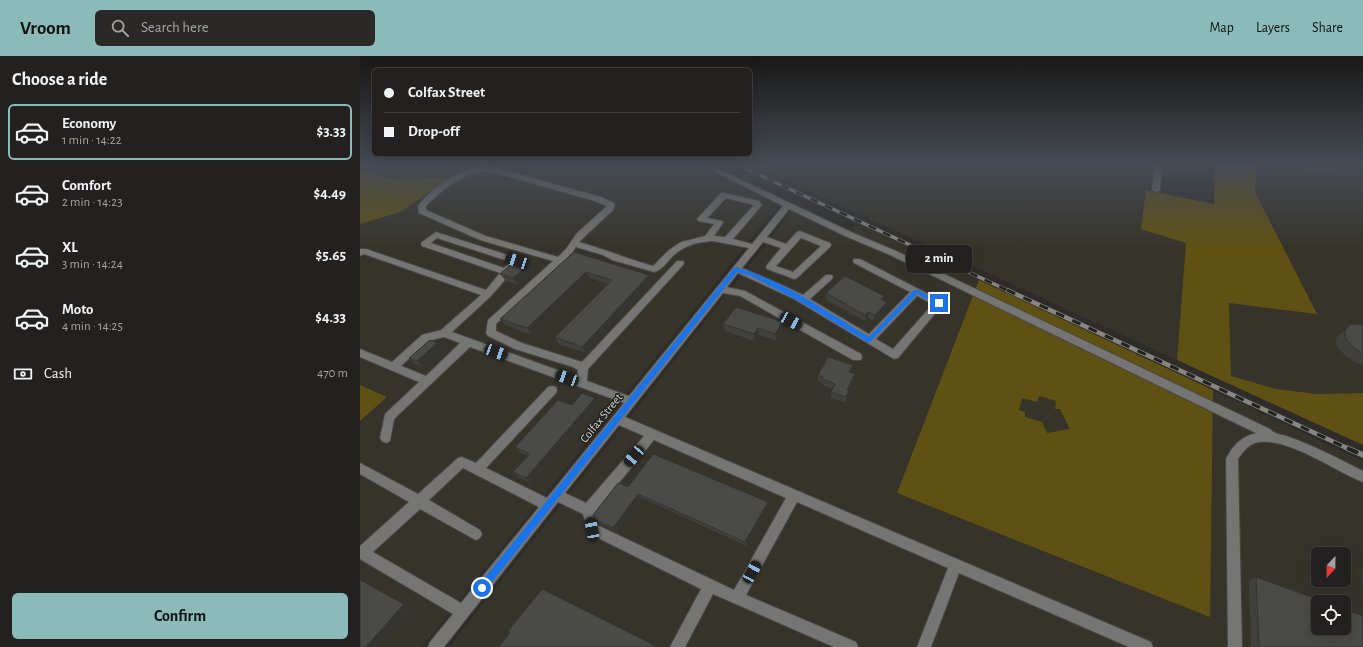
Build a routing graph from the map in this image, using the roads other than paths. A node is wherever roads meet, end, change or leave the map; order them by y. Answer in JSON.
{"nodes":[{"id":1,"x":438,"y":193,"type":"edge"},
{"id":2,"x":575,"y":193,"type":"edge"},
{"id":3,"x":763,"y":193,"type":"edge"},
{"id":4,"x":788,"y":205,"type":"junction"},
{"id":5,"x":708,"y":238,"type":"junction"},
{"id":6,"x":727,"y":240,"type":"junction"},
{"id":7,"x":574,"y":243,"type":"junction"},
{"id":8,"x":757,"y":243,"type":"junction"},
{"id":9,"x":787,"y":247,"type":"junction"},
{"id":10,"x":360,"y":253,"type":"edge"},
{"id":11,"x":559,"y":260,"type":"junction"},
{"id":12,"x":857,"y":261,"type":"dead end"},
{"id":13,"x":680,"y":264,"type":"dead end"},
{"id":14,"x":736,"y":269,"type":"junction"},
{"id":15,"x":505,"y":272,"type":"junction"},
{"id":16,"x":829,"y":277,"type":"dead end"},
{"id":17,"x":720,"y":289,"type":"junction"},
{"id":18,"x":916,"y":291,"type":"junction"},
{"id":19,"x":488,"y":294,"type":"junction"},
{"id":20,"x":803,"y":300,"type":"junction"},
{"id":21,"x":444,"y":333,"type":"junction"},
{"id":22,"x":869,"y":340,"type":"junction"},
{"id":23,"x":468,"y":342,"type":"junction"},
{"id":24,"x":360,"y":352,"type":"edge"},
{"id":25,"x":857,"y":357,"type":"dead end"},
{"id":26,"x":393,"y":367,"type":"junction"},
{"id":27,"x":583,"y":368,"type":"junction"},
{"id":28,"x":427,"y":381,"type":"junction"},
{"id":29,"x":581,"y":383,"type":"junction"},
{"id":30,"x":552,"y":390,"type":"dead end"},
{"id":31,"x":631,"y":401,"type":"junction"},
{"id":32,"x":617,"y":419,"type":"junction"},
{"id":33,"x":652,"y":434,"type":"junction"},
{"id":34,"x":386,"y":438,"type":"dead end"},
{"id":35,"x":1271,"y":438,"type":"junction"},
{"id":36,"x":360,"y":468,"type":"edge"},
{"id":37,"x":477,"y":470,"type":"junction"},
{"id":38,"x":1363,"y":477,"type":"edge"},
{"id":39,"x":794,"y":495,"type":"junction"},
{"id":40,"x":552,"y":500,"type":"junction"},
{"id":41,"x":420,"y":501,"type":"junction"},
{"id":42,"x":588,"y":510,"type":"junction"},
{"id":43,"x":476,"y":534,"type":"dead end"},
{"id":44,"x":361,"y":553,"type":"edge"},
{"id":45,"x":956,"y":565,"type":"junction"},
{"id":46,"x":710,"y":586,"type":"junction"},
{"id":47,"x":737,"y":598,"type":"junction"},
{"id":48,"x":463,"y":612,"type":"junction"},
{"id":49,"x":435,"y":647,"type":"edge"},
{"id":50,"x":677,"y":647,"type":"edge"},
{"id":51,"x":851,"y":647,"type":"edge"},
{"id":52,"x":924,"y":647,"type":"edge"},
{"id":53,"x":1146,"y":647,"type":"edge"},
{"id":54,"x":1236,"y":647,"type":"edge"}],
"edges":[{"from":1,"to":11,"type":"street"},
{"from":2,"to":7,"type":"street"},
{"from":3,"to":4,"type":"street"},
{"from":4,"to":8,"type":"street","name":"Colfax Street"},
{"from":4,"to":35,"type":"street"},
{"from":5,"to":6,"type":"street"},
{"from":5,"to":6,"type":"street"},
{"from":5,"to":7,"type":"street"},
{"from":6,"to":8,"type":"street"},
{"from":7,"to":11,"type":"street"},
{"from":8,"to":9,"type":"street"},
{"from":8,"to":14,"type":"street","name":"Colfax Street"},
{"from":9,"to":9,"type":"street"},
{"from":10,"to":19,"type":"street"},
{"from":11,"to":27,"type":"street"},
{"from":12,"to":18,"type":"street"},
{"from":13,"to":27,"type":"street"},
{"from":14,"to":17,"type":"street","name":"Colfax Street"},
{"from":14,"to":20,"type":"street"},
{"from":15,"to":15,"type":"street"},
{"from":15,"to":19,"type":"street"},
{"from":16,"to":20,"type":"street"},
{"from":17,"to":25,"type":"street"},
{"from":17,"to":31,"type":"street","name":"Colfax Street"},
{"from":18,"to":22,"type":"street"},
{"from":18,"to":22,"type":"street"},
{"from":19,"to":21,"type":"street"},
{"from":20,"to":22,"type":"street"},
{"from":21,"to":23,"type":"street"},
{"from":21,"to":26,"type":"street"},
{"from":23,"to":28,"type":"street"},
{"from":23,"to":29,"type":"street"},
{"from":24,"to":26,"type":"street"},
{"from":26,"to":28,"type":"street"},
{"from":27,"to":29,"type":"street"},
{"from":28,"to":34,"type":"street"},
{"from":29,"to":31,"type":"street"},
{"from":30,"to":37,"type":"street"},
{"from":31,"to":32,"type":"street","name":"Colfax Street"},
{"from":32,"to":33,"type":"street"},
{"from":32,"to":40,"type":"street","name":"Colfax Street"},
{"from":33,"to":39,"type":"street"},
{"from":33,"to":42,"type":"street"},
{"from":35,"to":38,"type":"street"},
{"from":35,"to":54,"type":"street"},
{"from":36,"to":41,"type":"street"},
{"from":37,"to":40,"type":"street"},
{"from":37,"to":41,"type":"street"},
{"from":39,"to":45,"type":"street"},
{"from":39,"to":47,"type":"street"},
{"from":40,"to":42,"type":"street"},
{"from":40,"to":48,"type":"street","name":"Colfax Street"},
{"from":41,"to":43,"type":"street"},
{"from":41,"to":44,"type":"street"},
{"from":42,"to":46,"type":"street"},
{"from":44,"to":48,"type":"street"},
{"from":45,"to":52,"type":"street"},
{"from":45,"to":53,"type":"street"},
{"from":46,"to":47,"type":"street"},
{"from":46,"to":50,"type":"street"},
{"from":47,"to":51,"type":"street"},
{"from":48,"to":49,"type":"street","name":"Colfax Street"}]}
